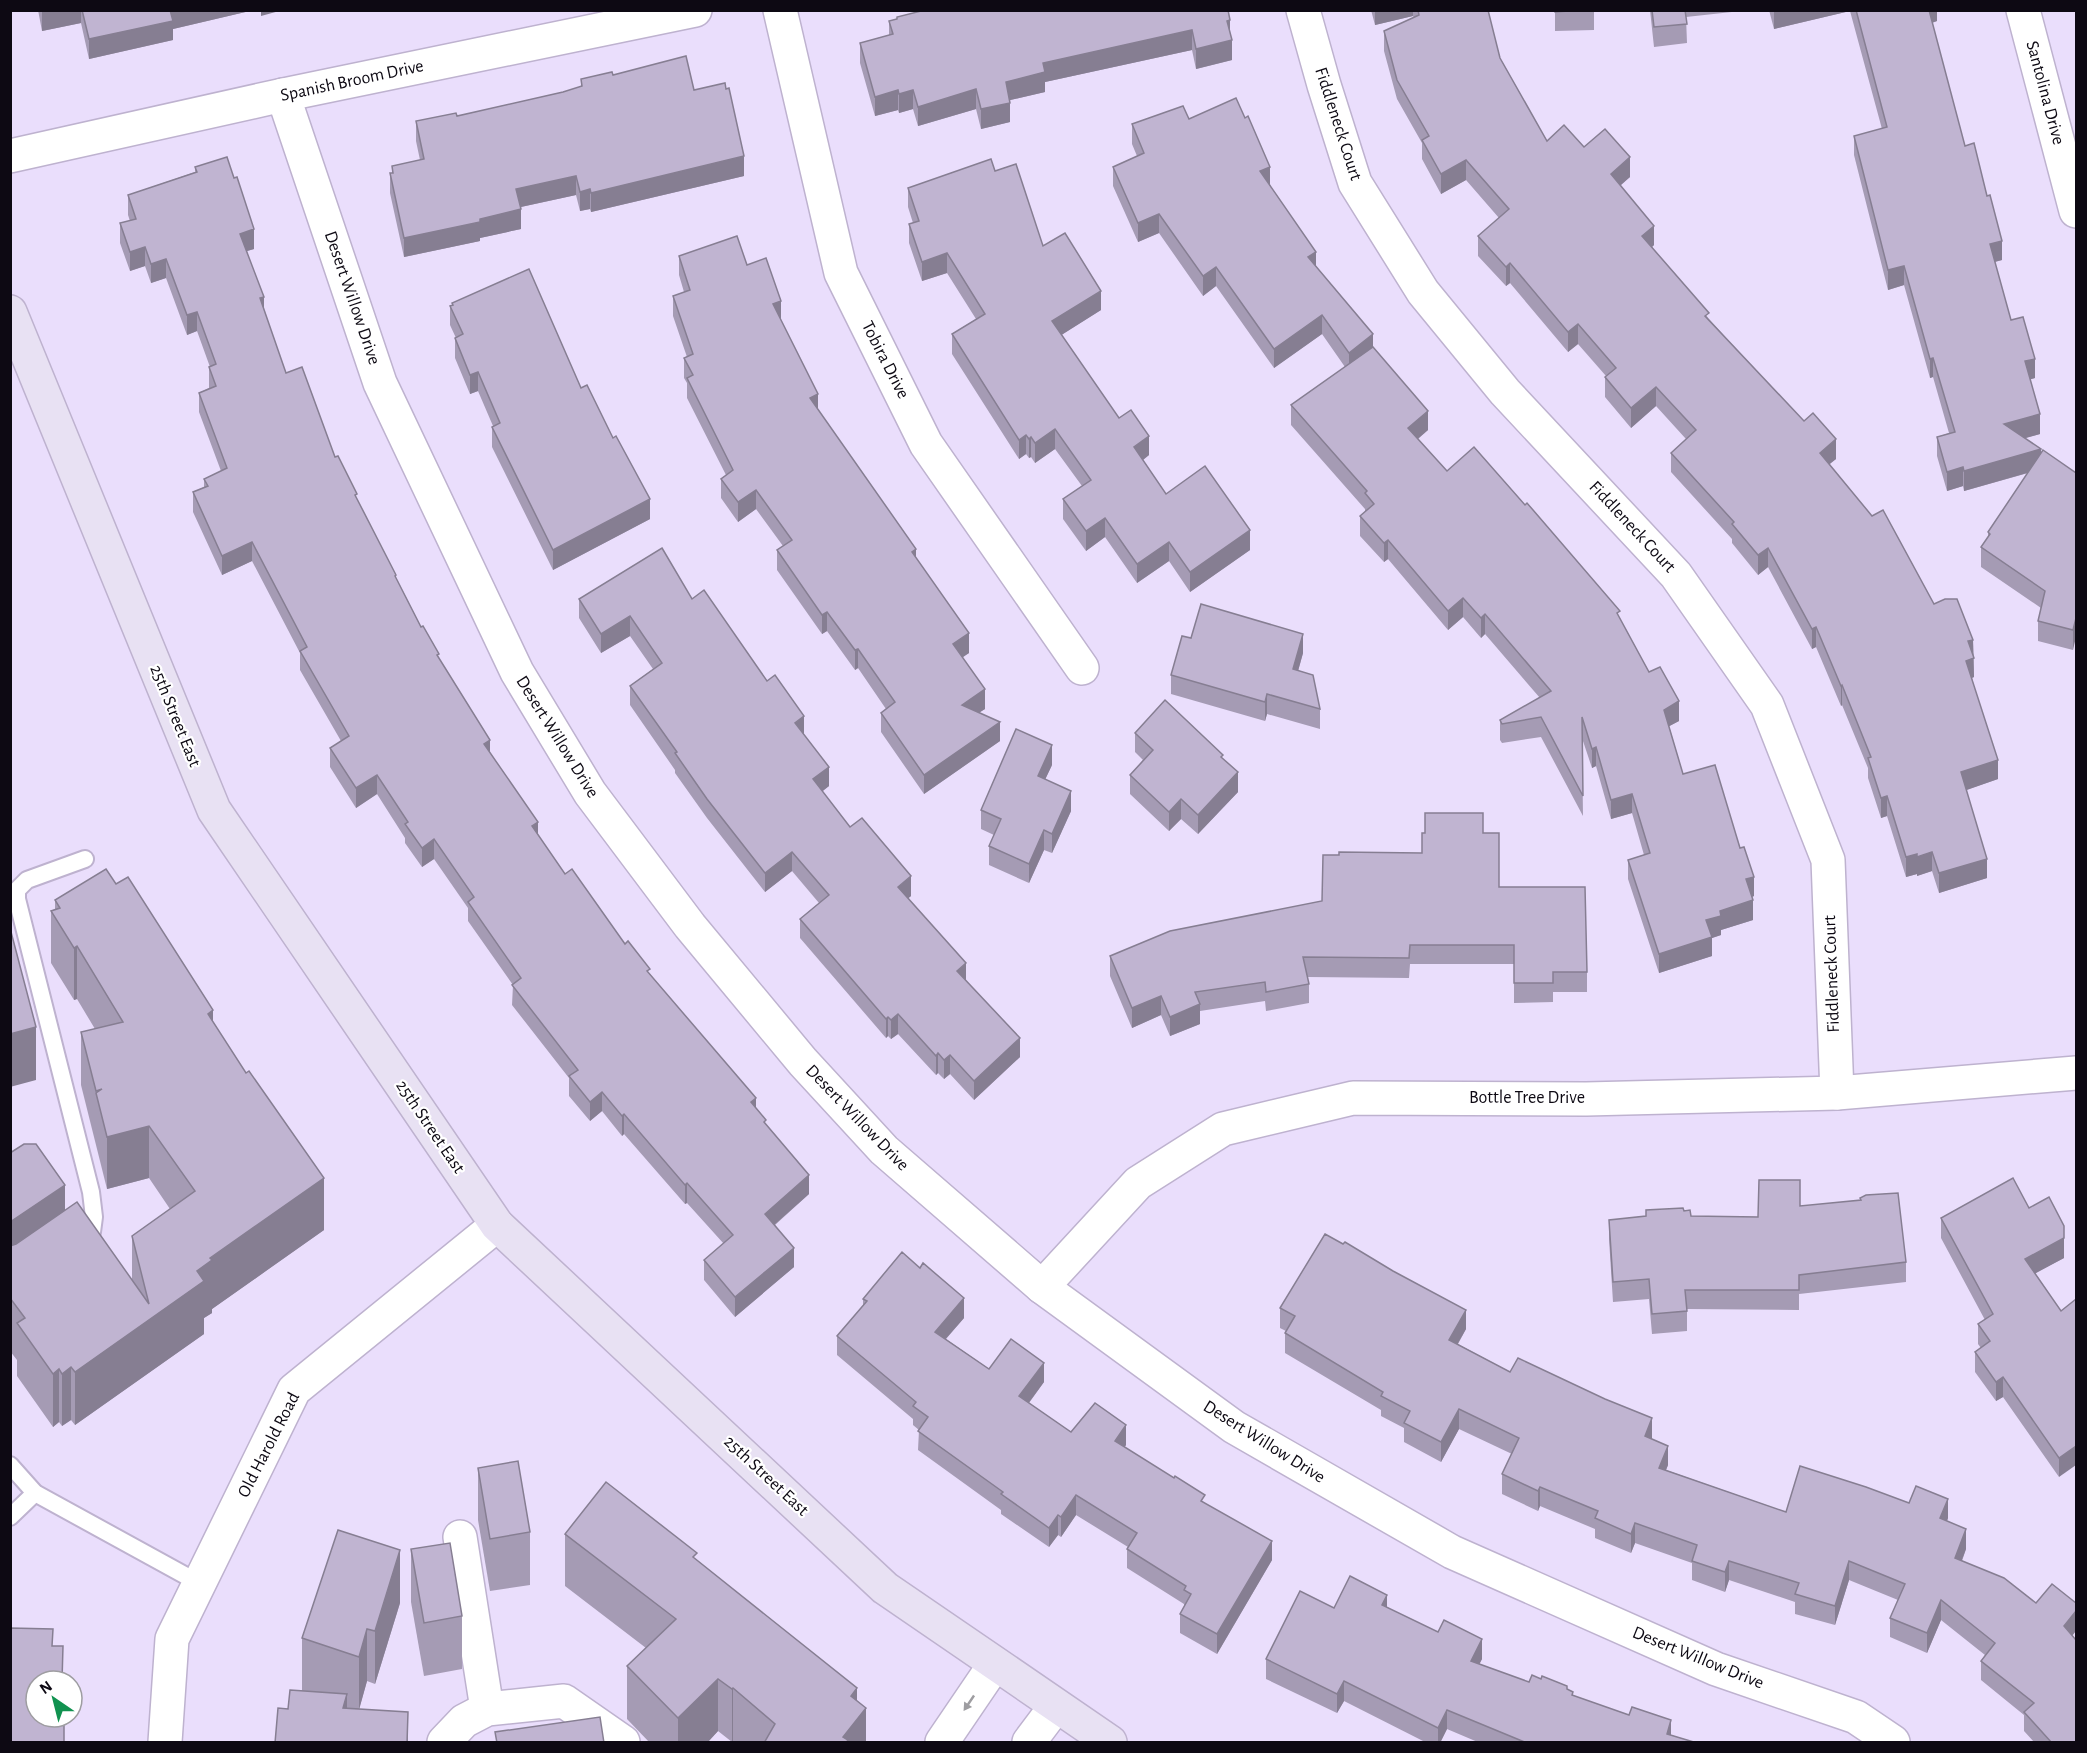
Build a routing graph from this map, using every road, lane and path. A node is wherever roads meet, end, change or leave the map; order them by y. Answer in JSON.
{"nodes":[{"id":1,"x":695,"y":10,"type":"edge"},
{"id":2,"x":780,"y":10,"type":"edge"},
{"id":3,"x":1303,"y":10,"type":"edge"},
{"id":4,"x":2023,"y":10,"type":"edge"},
{"id":5,"x":284,"y":95,"type":"junction"},
{"id":6,"x":10,"y":156,"type":"edge"},
{"id":7,"x":2076,"y":211,"type":"edge"},
{"id":8,"x":10,"y":312,"type":"edge"},
{"id":9,"x":1082,"y":668,"type":"dead end"},
{"id":10,"x":85,"y":859,"type":"dead end"},
{"id":11,"x":27,"y":880,"type":"junction"},
{"id":12,"x":10,"y":884,"type":"edge"},
{"id":13,"x":2076,"y":1074,"type":"edge"},
{"id":14,"x":1837,"y":1093,"type":"junction"},
{"id":15,"x":497,"y":1225,"type":"junction"},
{"id":16,"x":64,"y":1251,"type":"edge"},
{"id":17,"x":1042,"y":1287,"type":"junction"},
{"id":18,"x":10,"y":1465,"type":"edge"},
{"id":19,"x":34,"y":1493,"type":"junction"},
{"id":20,"x":10,"y":1517,"type":"edge"},
{"id":21,"x":460,"y":1537,"type":"dead end"},
{"id":22,"x":199,"y":1583,"type":"junction"},
{"id":23,"x":995,"y":1664,"type":"junction"},
{"id":24,"x":1056,"y":1706,"type":"junction"},
{"id":25,"x":487,"y":1709,"type":"junction"},
{"id":26,"x":165,"y":1743,"type":"edge"},
{"id":27,"x":444,"y":1743,"type":"edge"},
{"id":28,"x":622,"y":1743,"type":"edge"},
{"id":29,"x":942,"y":1743,"type":"edge"},
{"id":30,"x":1029,"y":1743,"type":"edge"},
{"id":31,"x":1110,"y":1743,"type":"edge"},
{"id":32,"x":1893,"y":1743,"type":"edge"}],
"edges":[{"from":1,"to":5,"type":"street","name":"Spanish Broom Drive"},
{"from":2,"to":9,"type":"street","name":"Tobira Drive"},
{"from":3,"to":14,"type":"street","name":"Fiddleneck Court"},
{"from":4,"to":7,"type":"street","name":"Santolina Drive"},
{"from":5,"to":6,"type":"street","name":"Spanish Broom Drive"},
{"from":5,"to":17,"type":"street","name":"Desert Willow Drive"},
{"from":8,"to":15,"type":"main road","name":"25th Street East"},
{"from":10,"to":11,"type":"lane"},
{"from":11,"to":12,"type":"lane"},
{"from":11,"to":16,"type":"lane"},
{"from":13,"to":14,"type":"street","name":"Bottle Tree Drive"},
{"from":14,"to":17,"type":"street","name":"Bottle Tree Drive"},
{"from":15,"to":22,"type":"street","name":"Old Harold Road"},
{"from":15,"to":23,"type":"main road","name":"25th Street East"},
{"from":17,"to":32,"type":"street","name":"Desert Willow Drive"},
{"from":18,"to":19,"type":"lane"},
{"from":19,"to":20,"type":"lane"},
{"from":19,"to":22,"type":"lane"},
{"from":21,"to":25,"type":"street"},
{"from":22,"to":26,"type":"street","name":"Old Harold Road"},
{"from":23,"to":24,"type":"main road","name":"25th Street East"},
{"from":23,"to":29,"type":"street","one_way":true},
{"from":24,"to":30,"type":"street"},
{"from":24,"to":31,"type":"main road","name":"25th Street East"},
{"from":25,"to":27,"type":"street"},
{"from":25,"to":28,"type":"street"}]}
